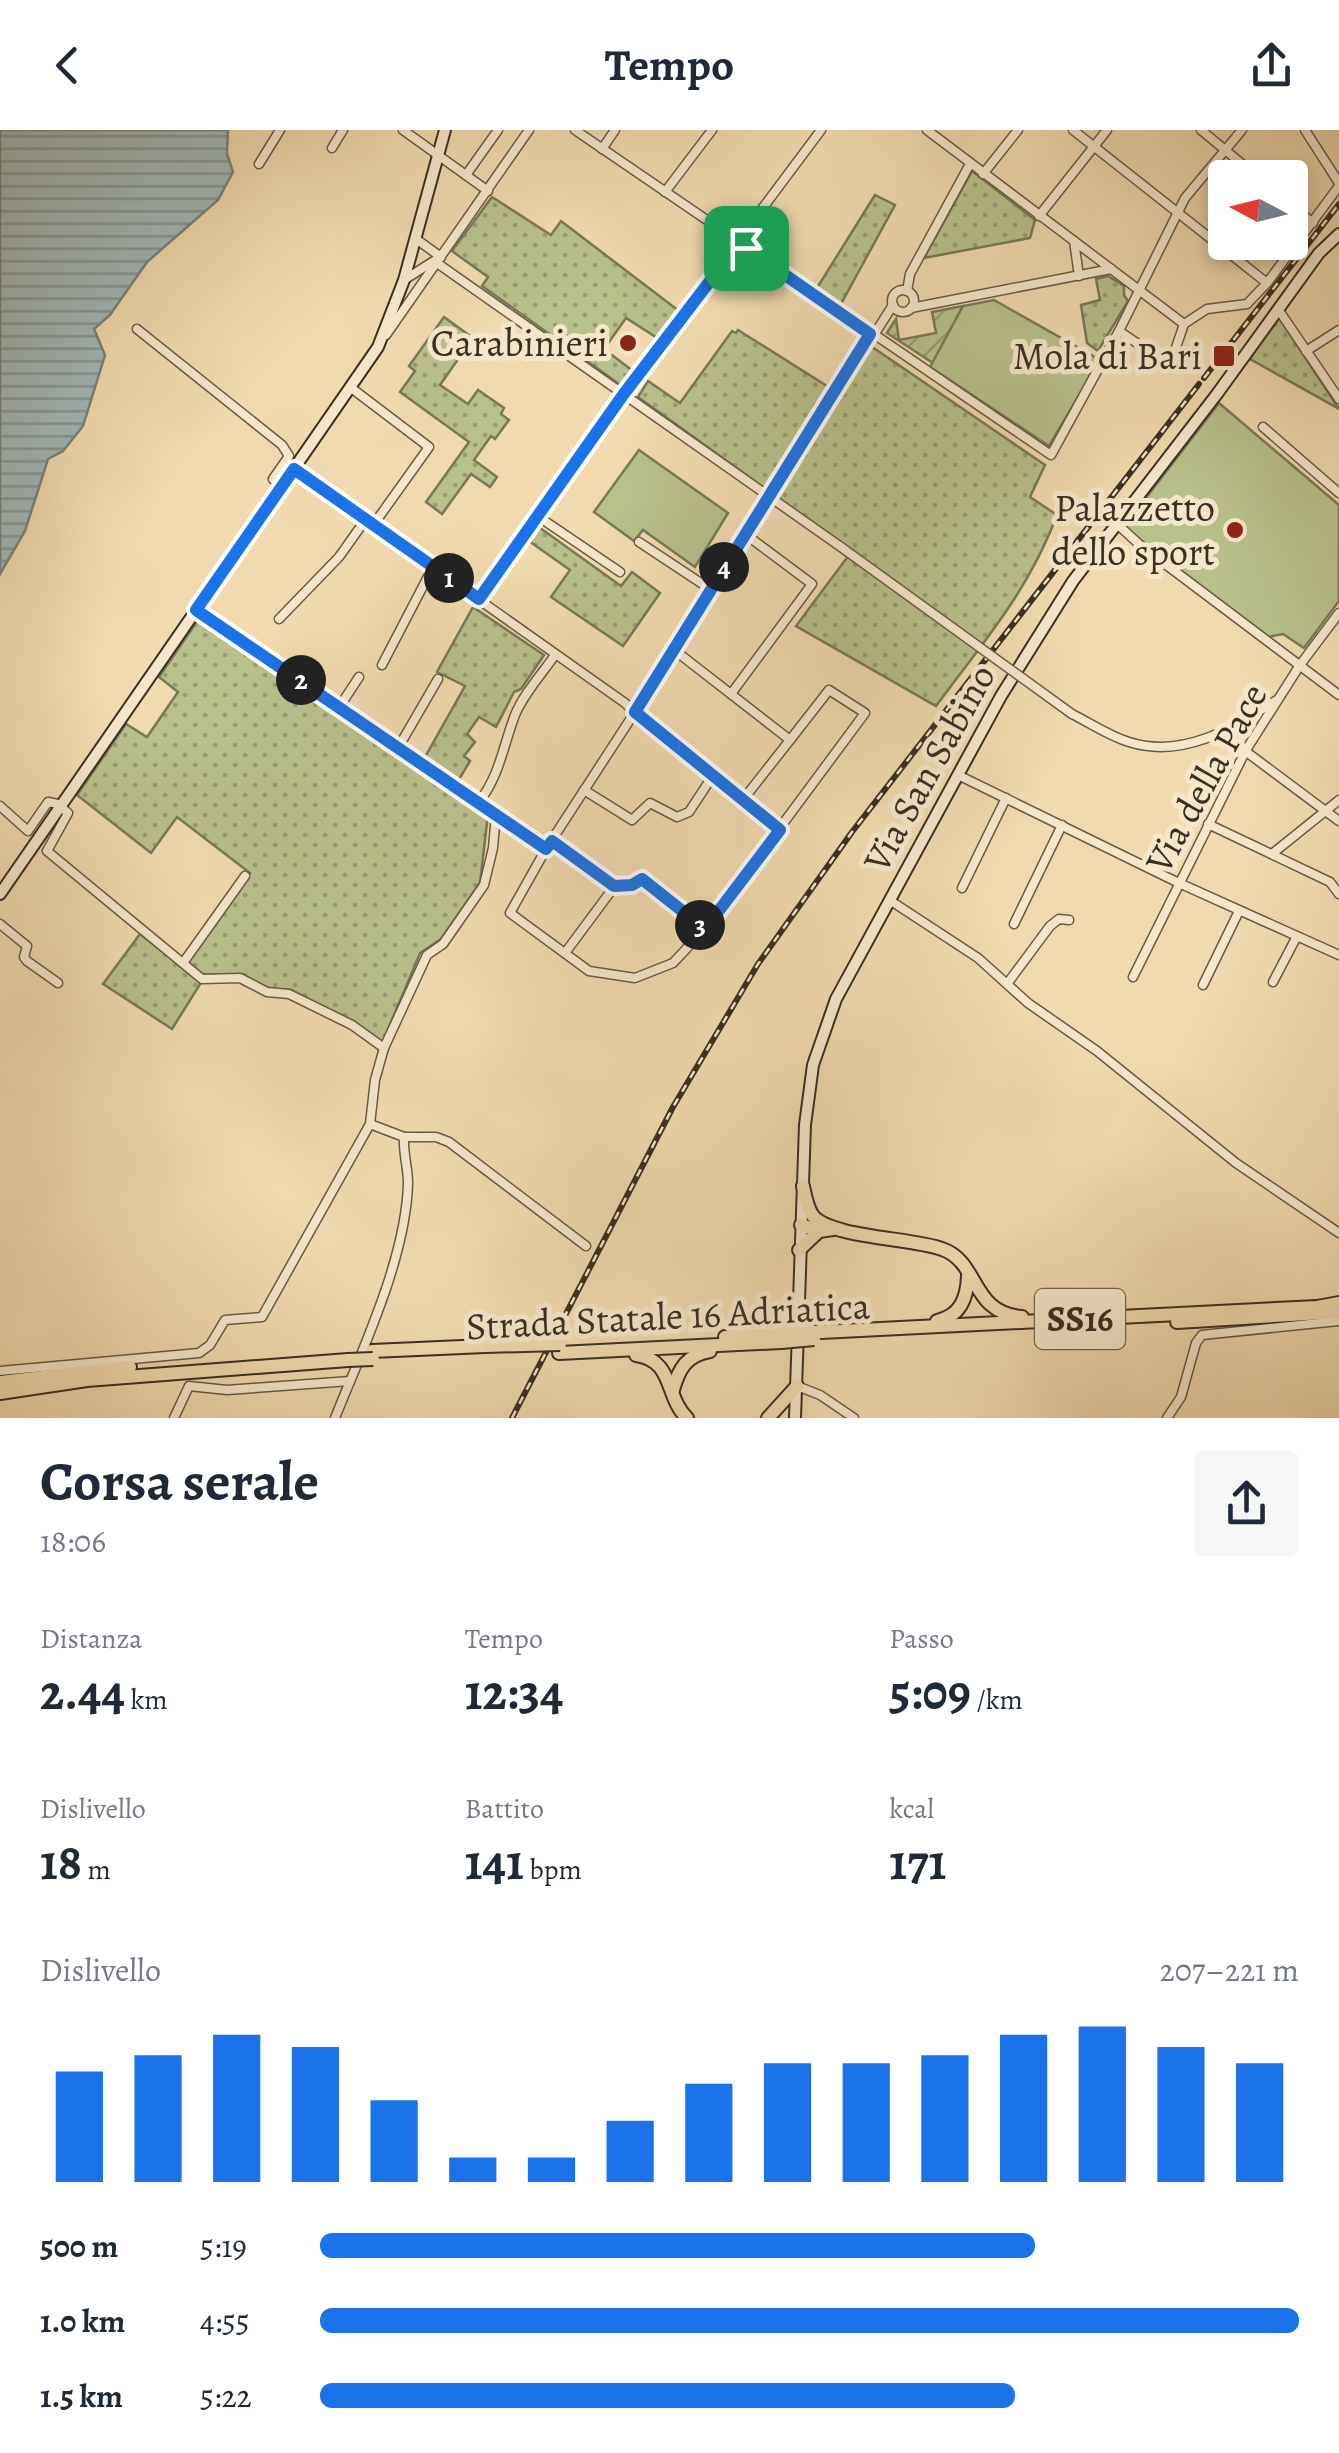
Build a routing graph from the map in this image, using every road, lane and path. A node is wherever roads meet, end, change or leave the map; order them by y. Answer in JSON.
{"nodes":[{"id":1,"x":280,"y":130,"type":"edge"},
{"id":2,"x":343,"y":130,"type":"edge"},
{"id":3,"x":403,"y":130,"type":"edge"},
{"id":4,"x":446,"y":130,"type":"edge"},
{"id":5,"x":498,"y":130,"type":"edge"},
{"id":6,"x":529,"y":130,"type":"edge"},
{"id":7,"x":575,"y":130,"type":"edge"},
{"id":8,"x":615,"y":130,"type":"edge"},
{"id":9,"x":712,"y":130,"type":"edge"},
{"id":10,"x":821,"y":130,"type":"edge"},
{"id":11,"x":927,"y":130,"type":"edge"},
{"id":12,"x":947,"y":130,"type":"edge"},
{"id":13,"x":1018,"y":130,"type":"edge"},
{"id":14,"x":1073,"y":130,"type":"edge"},
{"id":15,"x":1107,"y":130,"type":"edge"},
{"id":16,"x":1201,"y":130,"type":"edge"},
{"id":17,"x":1242,"y":130,"type":"edge"},
{"id":18,"x":1306,"y":130,"type":"edge"},
{"id":19,"x":414,"y":133,"type":"edge"},
{"id":20,"x":939,"y":140,"type":"junction"},
{"id":21,"x":1094,"y":146,"type":"junction"},
{"id":22,"x":332,"y":148,"type":"dead end"},
{"id":23,"x":602,"y":149,"type":"junction"},
{"id":24,"x":1224,"y":149,"type":"junction"},
{"id":25,"x":438,"y":156,"type":"junction"},
{"id":26,"x":1237,"y":160,"type":"edge"},
{"id":27,"x":259,"y":164,"type":"dead end"},
{"id":28,"x":970,"y":164,"type":"junction"},
{"id":29,"x":983,"y":174,"type":"junction"},
{"id":30,"x":466,"y":175,"type":"junction"},
{"id":31,"x":1339,"y":184,"type":"edge"},
{"id":32,"x":488,"y":191,"type":"junction"},
{"id":33,"x":665,"y":192,"type":"junction"},
{"id":34,"x":1178,"y":212,"type":"junction"},
{"id":35,"x":1040,"y":216,"type":"junction"},
{"id":36,"x":1308,"y":219,"type":"edge"},
{"id":37,"x":1313,"y":223,"type":"junction"},
{"id":38,"x":1339,"y":234,"type":"edge"},
{"id":39,"x":416,"y":239,"type":"junction"},
{"id":40,"x":1074,"y":241,"type":"junction"},
{"id":41,"x":739,"y":243,"type":"junction"},
{"id":42,"x":439,"y":260,"type":"junction"},
{"id":43,"x":1111,"y":269,"type":"junction"},
{"id":44,"x":1079,"y":276,"type":"junction"},
{"id":45,"x":404,"y":280,"type":"junction"},
{"id":46,"x":1267,"y":283,"type":"junction"},
{"id":47,"x":1140,"y":290,"type":"junction"},
{"id":48,"x":907,"y":291,"type":"junction"},
{"id":49,"x":894,"y":307,"type":"junction"},
{"id":50,"x":911,"y":308,"type":"junction"},
{"id":51,"x":1278,"y":309,"type":"junction"},
{"id":52,"x":1184,"y":324,"type":"junction"},
{"id":53,"x":137,"y":329,"type":"dead end"},
{"id":54,"x":1339,"y":330,"type":"edge"},
{"id":55,"x":1119,"y":331,"type":"junction"},
{"id":56,"x":874,"y":336,"type":"junction"},
{"id":57,"x":378,"y":347,"type":"junction"},
{"id":58,"x":1306,"y":350,"type":"junction"},
{"id":59,"x":350,"y":387,"type":"junction"},
{"id":60,"x":623,"y":395,"type":"junction"},
{"id":61,"x":1339,"y":399,"type":"edge"},
{"id":62,"x":1263,"y":427,"type":"dead end"},
{"id":63,"x":294,"y":469,"type":"junction"},
{"id":64,"x":281,"y":488,"type":"junction"},
{"id":65,"x":1339,"y":493,"type":"edge"},
{"id":66,"x":768,"y":496,"type":"junction"},
{"id":67,"x":536,"y":515,"type":"junction"},
{"id":68,"x":370,"y":521,"type":"junction"},
{"id":69,"x":1117,"y":524,"type":"junction"},
{"id":70,"x":744,"y":534,"type":"junction"},
{"id":71,"x":639,"y":542,"type":"dead end"},
{"id":72,"x":433,"y":567,"type":"junction"},
{"id":73,"x":620,"y":572,"type":"dead end"},
{"id":74,"x":710,"y":589,"type":"junction"},
{"id":75,"x":479,"y":599,"type":"junction"},
{"id":76,"x":196,"y":610,"type":"junction"},
{"id":77,"x":1339,"y":614,"type":"edge"},
{"id":78,"x":279,"y":619,"type":"dead end"},
{"id":79,"x":672,"y":649,"type":"junction"},
{"id":80,"x":555,"y":655,"type":"junction"},
{"id":81,"x":382,"y":665,"type":"dead end"},
{"id":82,"x":1300,"y":666,"type":"junction"},
{"id":83,"x":359,"y":678,"type":"dead end"},
{"id":84,"x":438,"y":679,"type":"dead end"},
{"id":85,"x":730,"y":694,"type":"junction"},
{"id":86,"x":1339,"y":695,"type":"edge"},
{"id":87,"x":1280,"y":698,"type":"junction"},
{"id":88,"x":340,"y":706,"type":"junction"},
{"id":89,"x":635,"y":712,"type":"junction"},
{"id":90,"x":1221,"y":733,"type":"junction"},
{"id":91,"x":790,"y":740,"type":"junction"},
{"id":92,"x":398,"y":748,"type":"junction"},
{"id":93,"x":1246,"y":750,"type":"junction"},
{"id":94,"x":958,"y":775,"type":"junction"},
{"id":95,"x":712,"y":777,"type":"junction"},
{"id":96,"x":584,"y":790,"type":"junction"},
{"id":97,"x":1006,"y":798,"type":"junction"},
{"id":98,"x":1339,"y":800,"type":"edge"},
{"id":99,"x":742,"y":801,"type":"junction"},
{"id":100,"x":479,"y":802,"type":"junction"},
{"id":101,"x":0,"y":806,"type":"edge"},
{"id":102,"x":61,"y":806,"type":"junction"},
{"id":103,"x":1326,"y":811,"type":"junction"},
{"id":104,"x":496,"y":814,"type":"junction"},
{"id":105,"x":1339,"y":821,"type":"edge"},
{"id":106,"x":1208,"y":824,"type":"junction"},
{"id":107,"x":1062,"y":826,"type":"junction"},
{"id":108,"x":780,"y":830,"type":"junction"},
{"id":109,"x":549,"y":845,"type":"junction"},
{"id":110,"x":1272,"y":854,"type":"junction"},
{"id":111,"x":244,"y":876,"type":"dead end"},
{"id":112,"x":1180,"y":883,"type":"junction"},
{"id":113,"x":614,"y":886,"type":"junction"},
{"id":114,"x":962,"y":888,"type":"dead end"},
{"id":115,"x":0,"y":894,"type":"edge"},
{"id":116,"x":1339,"y":894,"type":"edge"},
{"id":117,"x":890,"y":901,"type":"junction"},
{"id":118,"x":1239,"y":911,"type":"junction"},
{"id":119,"x":1069,"y":920,"type":"dead end"},
{"id":120,"x":0,"y":924,"type":"edge"},
{"id":121,"x":1014,"y":924,"type":"dead end"},
{"id":122,"x":705,"y":929,"type":"junction"},
{"id":123,"x":1296,"y":938,"type":"junction"},
{"id":124,"x":565,"y":953,"type":"junction"},
{"id":125,"x":1339,"y":956,"type":"edge"},
{"id":126,"x":183,"y":963,"type":"junction"},
{"id":127,"x":1133,"y":976,"type":"dead end"},
{"id":128,"x":1274,"y":982,"type":"dead end"},
{"id":129,"x":58,"y":983,"type":"dead end"},
{"id":130,"x":1007,"y":984,"type":"junction"},
{"id":131,"x":1203,"y":984,"type":"dead end"},
{"id":132,"x":384,"y":1048,"type":"junction"},
{"id":133,"x":370,"y":1124,"type":"junction"},
{"id":134,"x":404,"y":1137,"type":"junction"},
{"id":135,"x":803,"y":1186,"type":"junction"},
{"id":136,"x":800,"y":1225,"type":"junction"},
{"id":137,"x":818,"y":1225,"type":"junction"},
{"id":138,"x":1339,"y":1233,"type":"edge"},
{"id":139,"x":586,"y":1246,"type":"dead end"},
{"id":140,"x":799,"y":1250,"type":"junction"},
{"id":141,"x":968,"y":1274,"type":"junction"},
{"id":142,"x":1339,"y":1302,"type":"edge"},
{"id":143,"x":1339,"y":1312,"type":"edge"},
{"id":144,"x":1139,"y":1316,"type":"junction"},
{"id":145,"x":1339,"y":1321,"type":"edge"},
{"id":146,"x":825,"y":1334,"type":"junction"},
{"id":147,"x":780,"y":1337,"type":"junction"},
{"id":148,"x":559,"y":1349,"type":"junction"},
{"id":149,"x":347,"y":1356,"type":"junction"},
{"id":150,"x":0,"y":1372,"type":"edge"},
{"id":151,"x":350,"y":1381,"type":"junction"},
{"id":152,"x":0,"y":1382,"type":"edge"},
{"id":153,"x":797,"y":1386,"type":"junction"},
{"id":154,"x":672,"y":1390,"type":"junction"},
{"id":155,"x":0,"y":1393,"type":"edge"},
{"id":156,"x":174,"y":1418,"type":"edge"},
{"id":157,"x":335,"y":1418,"type":"edge"},
{"id":158,"x":688,"y":1418,"type":"edge"},
{"id":159,"x":768,"y":1418,"type":"edge"},
{"id":160,"x":796,"y":1418,"type":"edge"},
{"id":161,"x":854,"y":1418,"type":"edge"},
{"id":162,"x":1167,"y":1418,"type":"edge"}],
"edges":[{"from":1,"to":27,"type":"street"},
{"from":2,"to":22,"type":"street"},
{"from":3,"to":19,"type":"street"},
{"from":4,"to":25,"type":"street"},
{"from":5,"to":30,"type":"street"},
{"from":6,"to":32,"type":"street"},
{"from":7,"to":23,"type":"street"},
{"from":8,"to":23,"type":"street"},
{"from":9,"to":33,"type":"street"},
{"from":10,"to":41,"type":"street"},
{"from":11,"to":20,"type":"street"},
{"from":12,"to":20,"type":"street"},
{"from":13,"to":29,"type":"street"},
{"from":14,"to":21,"type":"street"},
{"from":15,"to":21,"type":"street"},
{"from":16,"to":24,"type":"street"},
{"from":17,"to":24,"type":"street"},
{"from":18,"to":31,"type":"street"},
{"from":19,"to":25,"type":"street"},
{"from":20,"to":28,"type":"street"},
{"from":21,"to":34,"type":"street"},
{"from":21,"to":35,"type":"street"},
{"from":23,"to":33,"type":"street"},
{"from":24,"to":26,"type":"street"},
{"from":24,"to":34,"type":"street"},
{"from":25,"to":30,"type":"street"},
{"from":25,"to":39,"type":"street"},
{"from":28,"to":29,"type":"street"},
{"from":28,"to":48,"type":"street"},
{"from":29,"to":35,"type":"street"},
{"from":30,"to":32,"type":"street"},
{"from":31,"to":37,"type":"street"},
{"from":32,"to":42,"type":"street"},
{"from":33,"to":41,"type":"street"},
{"from":34,"to":46,"type":"street"},
{"from":34,"to":47,"type":"street"},
{"from":35,"to":40,"type":"street"},
{"from":36,"to":37,"type":"street"},
{"from":37,"to":46,"type":"street"},
{"from":38,"to":51,"type":"street","name":"Via San Sabino"},
{"from":39,"to":42,"type":"street"},
{"from":39,"to":45,"type":"street"},
{"from":40,"to":43,"type":"street"},
{"from":40,"to":44,"type":"street"},
{"from":41,"to":56,"type":"street"},
{"from":41,"to":60,"type":"street"},
{"from":42,"to":45,"type":"street"},
{"from":42,"to":57,"type":"street"},
{"from":42,"to":60,"type":"street"},
{"from":43,"to":44,"type":"street"},
{"from":43,"to":47,"type":"street"},
{"from":44,"to":50,"type":"street"},
{"from":45,"to":57,"type":"street"},
{"from":46,"to":52,"type":"street"},
{"from":47,"to":52,"type":"street"},
{"from":47,"to":55,"type":"street"},
{"from":48,"to":49,"type":"street"},
{"from":48,"to":50,"type":"street"},
{"from":49,"to":50,"type":"street"},
{"from":49,"to":56,"type":"street"},
{"from":51,"to":58,"type":"street"},
{"from":51,"to":69,"type":"street","name":"Via San Sabino"},
{"from":52,"to":55,"type":"street"},
{"from":53,"to":64,"type":"street"},
{"from":54,"to":58,"type":"street"},
{"from":55,"to":56,"type":"street"},
{"from":56,"to":66,"type":"street"},
{"from":57,"to":59,"type":"street"},
{"from":58,"to":61,"type":"street"},
{"from":59,"to":63,"type":"street"},
{"from":59,"to":68,"type":"street"},
{"from":60,"to":66,"type":"street"},
{"from":60,"to":67,"type":"street"},
{"from":62,"to":65,"type":"street"},
{"from":63,"to":64,"type":"street"},
{"from":63,"to":68,"type":"street"},
{"from":64,"to":76,"type":"street"},
{"from":66,"to":70,"type":"street"},
{"from":66,"to":90,"type":"street","bridge":true},
{"from":67,"to":73,"type":"street"},
{"from":67,"to":75,"type":"street"},
{"from":68,"to":72,"type":"street"},
{"from":68,"to":78,"type":"street"},
{"from":69,"to":82,"type":"street"},
{"from":69,"to":94,"type":"street","name":"Via San Sabino"},
{"from":70,"to":74,"type":"street"},
{"from":70,"to":85,"type":"street"},
{"from":71,"to":74,"type":"street"},
{"from":72,"to":75,"type":"street"},
{"from":72,"to":81,"type":"street"},
{"from":74,"to":79,"type":"street"},
{"from":75,"to":80,"type":"street"},
{"from":76,"to":88,"type":"street"},
{"from":76,"to":102,"type":"street"},
{"from":77,"to":82,"type":"street","name":"Via della Pace"},
{"from":79,"to":85,"type":"street"},
{"from":79,"to":89,"type":"street"},
{"from":80,"to":89,"type":"street"},
{"from":80,"to":100,"type":"street"},
{"from":82,"to":86,"type":"street"},
{"from":82,"to":87,"type":"street","name":"Via della Pace"},
{"from":83,"to":88,"type":"street"},
{"from":84,"to":92,"type":"street"},
{"from":85,"to":91,"type":"street"},
{"from":87,"to":90,"type":"street"},
{"from":87,"to":93,"type":"street","name":"Via della Pace"},
{"from":88,"to":92,"type":"street"},
{"from":89,"to":95,"type":"street"},
{"from":89,"to":96,"type":"street"},
{"from":90,"to":93,"type":"street"},
{"from":91,"to":99,"type":"street"},
{"from":91,"to":108,"type":"street"},
{"from":92,"to":100,"type":"street"},
{"from":93,"to":103,"type":"street"},
{"from":93,"to":106,"type":"street","name":"Via della Pace"},
{"from":94,"to":97,"type":"street"},
{"from":94,"to":117,"type":"street","name":"Via San Sabino"},
{"from":95,"to":96,"type":"street"},
{"from":95,"to":99,"type":"street"},
{"from":96,"to":109,"type":"street"},
{"from":97,"to":107,"type":"street"},
{"from":97,"to":114,"type":"street"},
{"from":98,"to":103,"type":"street"},
{"from":99,"to":108,"type":"street"},
{"from":100,"to":104,"type":"street"},
{"from":101,"to":102,"type":"street"},
{"from":102,"to":115,"type":"street"},
{"from":102,"to":126,"type":"street"},
{"from":103,"to":105,"type":"street"},
{"from":103,"to":110,"type":"street"},
{"from":104,"to":109,"type":"street"},
{"from":104,"to":132,"type":"street"},
{"from":106,"to":110,"type":"street"},
{"from":106,"to":112,"type":"street","name":"Via della Pace"},
{"from":107,"to":112,"type":"street"},
{"from":107,"to":121,"type":"street"},
{"from":108,"to":122,"type":"street"},
{"from":109,"to":113,"type":"street"},
{"from":109,"to":124,"type":"street"},
{"from":110,"to":116,"type":"street"},
{"from":111,"to":126,"type":"street"},
{"from":112,"to":118,"type":"street"},
{"from":112,"to":127,"type":"street","name":"Via della Pace"},
{"from":113,"to":122,"type":"street"},
{"from":113,"to":124,"type":"street"},
{"from":117,"to":130,"type":"street"},
{"from":117,"to":135,"type":"street","name":"Via San Sabino"},
{"from":118,"to":123,"type":"street"},
{"from":118,"to":131,"type":"street"},
{"from":119,"to":130,"type":"street"},
{"from":120,"to":129,"type":"street"},
{"from":122,"to":124,"type":"street"},
{"from":123,"to":125,"type":"street"},
{"from":123,"to":128,"type":"street"},
{"from":126,"to":132,"type":"street"},
{"from":130,"to":138,"type":"street"},
{"from":132,"to":133,"type":"street"},
{"from":133,"to":134,"type":"street"},
{"from":133,"to":150,"type":"street"},
{"from":134,"to":139,"type":"street"},
{"from":134,"to":151,"type":"street"},
{"from":135,"to":136,"type":"street","name":"Via San Sabino"},
{"from":135,"to":137,"type":"highway"},
{"from":136,"to":137,"type":"highway"},
{"from":136,"to":140,"type":"street","name":"Via San Sabino"},
{"from":137,"to":140,"type":"highway"},
{"from":137,"to":141,"type":"highway"},
{"from":140,"to":153,"type":"street","name":"Via San Sabino"},
{"from":141,"to":144,"type":"highway"},
{"from":141,"to":146,"type":"highway"},
{"from":142,"to":144,"type":"highway","name":"Strada Statale 16 Adriatica","number":"SS16"},
{"from":143,"to":146,"type":"highway","name":"Strada Statale 16 Adriatica","number":"SS16"},
{"from":144,"to":146,"type":"highway","name":"Strada Statale 16 Adriatica","number":"SS16"},
{"from":145,"to":162,"type":"street"},
{"from":146,"to":147,"type":"highway","name":"Strada Statale 16 Adriatica","number":"SS16","bridge":true},
{"from":147,"to":148,"type":"highway","name":"Strada Statale 16 Adriatica","number":"SS16"},
{"from":147,"to":154,"type":"highway"},
{"from":148,"to":149,"type":"highway","name":"Strada Statale 16 Adriatica","number":"SS16","bridge":true},
{"from":148,"to":154,"type":"highway"},
{"from":149,"to":152,"type":"highway","name":"Strada Statale 16 Adriatica","number":"SS16"},
{"from":149,"to":155,"type":"highway","name":"Strada Statale 16 Adriatica","number":"SS16"},
{"from":151,"to":156,"type":"street"},
{"from":151,"to":157,"type":"street"},
{"from":153,"to":159,"type":"highway"},
{"from":153,"to":160,"type":"street","name":"Via San Sabino"},
{"from":153,"to":161,"type":"street"},
{"from":154,"to":158,"type":"highway"}]}
